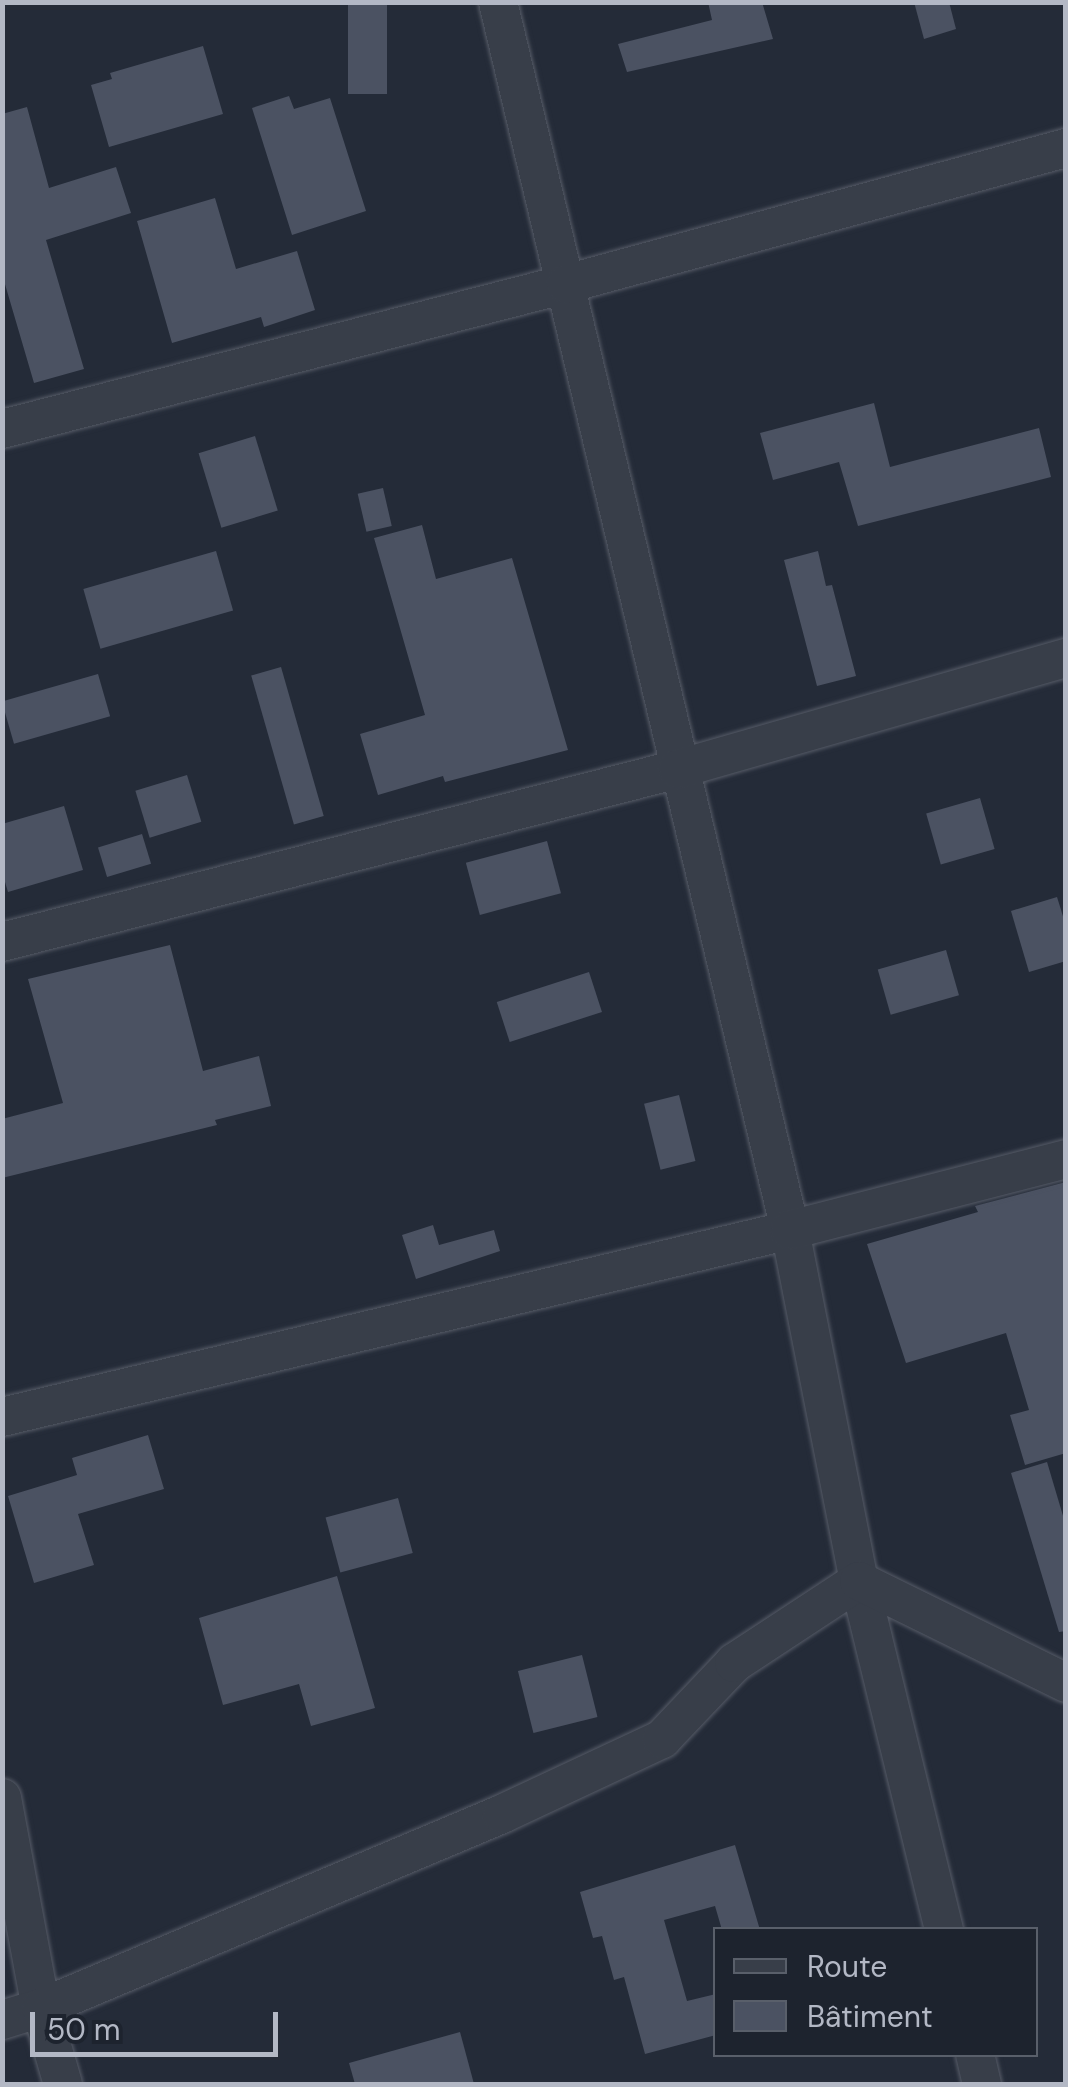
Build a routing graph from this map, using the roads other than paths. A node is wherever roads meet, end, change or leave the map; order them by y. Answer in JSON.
{"nodes":[{"id":1,"x":498,"y":2,"type":"edge"},
{"id":2,"x":1066,"y":148,"type":"edge"},
{"id":3,"x":566,"y":284,"type":"junction"},
{"id":4,"x":2,"y":428,"type":"edge"},
{"id":5,"x":1066,"y":658,"type":"edge"},
{"id":6,"x":678,"y":769,"type":"junction"},
{"id":7,"x":2,"y":942,"type":"edge"},
{"id":8,"x":1066,"y":1159,"type":"edge"},
{"id":9,"x":790,"y":1230,"type":"junction"},
{"id":10,"x":2,"y":1416,"type":"edge"},
{"id":11,"x":859,"y":1580,"type":"junction"},
{"id":12,"x":1066,"y":1683,"type":"edge"},
{"id":13,"x":2,"y":1798,"type":"edge"},
{"id":14,"x":943,"y":1927,"type":"edge"},
{"id":15,"x":41,"y":2008,"type":"junction"},
{"id":16,"x":2,"y":2020,"type":"edge"},
{"id":17,"x":976,"y":2057,"type":"edge"},
{"id":18,"x":63,"y":2084,"type":"edge"},
{"id":19,"x":982,"y":2084,"type":"edge"}],
"edges":[{"from":1,"to":3,"type":"street"},
{"from":2,"to":3,"type":"street"},
{"from":3,"to":4,"type":"street"},
{"from":3,"to":6,"type":"street"},
{"from":5,"to":6,"type":"street"},
{"from":6,"to":7,"type":"street"},
{"from":6,"to":9,"type":"street"},
{"from":8,"to":9,"type":"street"},
{"from":9,"to":10,"type":"street"},
{"from":9,"to":11,"type":"street"},
{"from":11,"to":12,"type":"street"},
{"from":11,"to":14,"type":"street"},
{"from":11,"to":15,"type":"street"},
{"from":13,"to":15,"type":"street"},
{"from":15,"to":16,"type":"street"},
{"from":15,"to":18,"type":"street"},
{"from":17,"to":19,"type":"street"}]}
